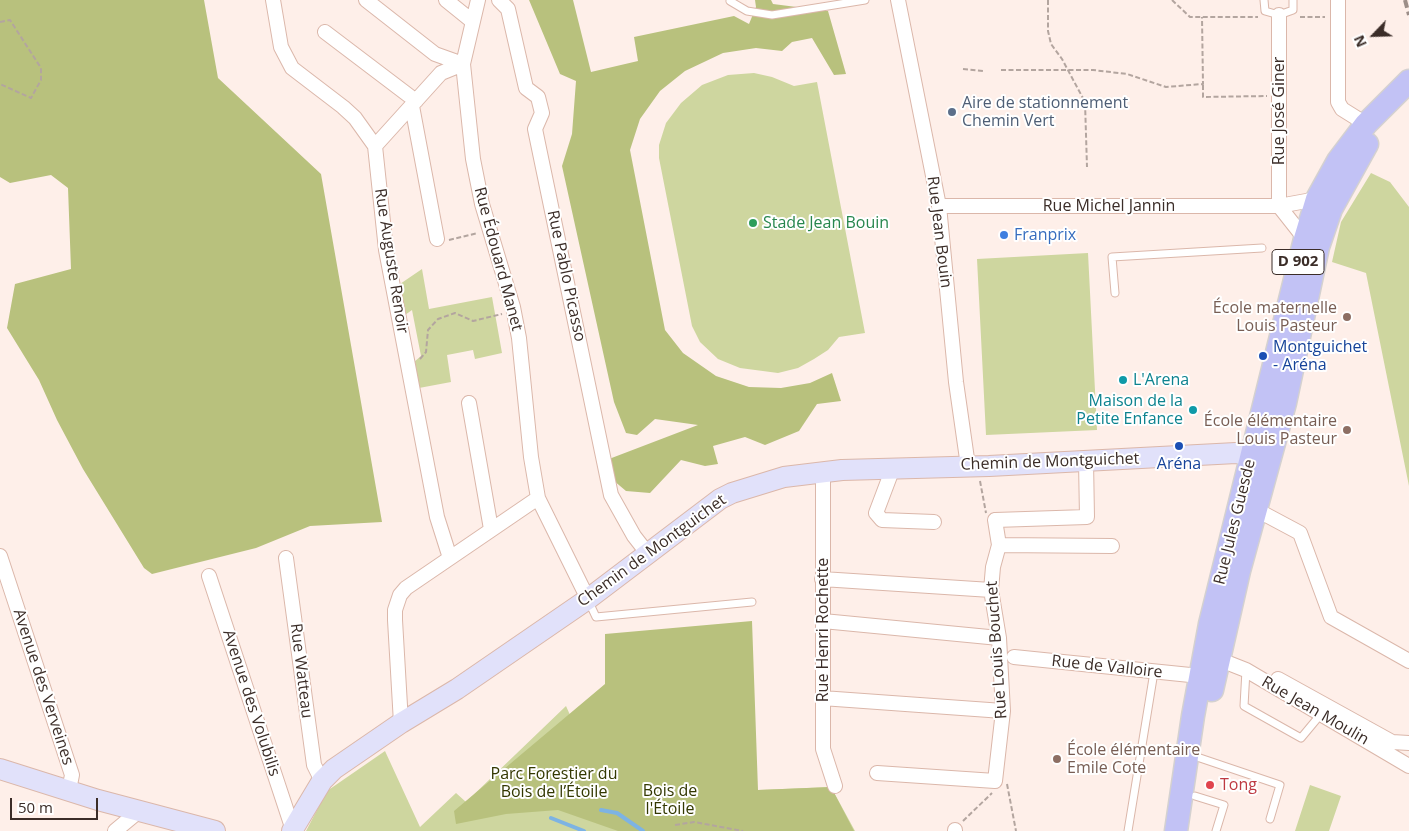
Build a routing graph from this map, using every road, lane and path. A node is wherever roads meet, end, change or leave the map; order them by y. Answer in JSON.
{"nodes":[{"id":1,"x":274,"y":0,"type":"edge"},
{"id":2,"x":366,"y":0,"type":"edge"},
{"id":3,"x":446,"y":0,"type":"edge"},
{"id":4,"x":478,"y":0,"type":"edge"},
{"id":5,"x":499,"y":0,"type":"edge"},
{"id":6,"x":730,"y":0,"type":"edge"},
{"id":7,"x":865,"y":0,"type":"edge"},
{"id":8,"x":898,"y":0,"type":"edge"},
{"id":9,"x":1048,"y":0,"type":"edge"},
{"id":10,"x":1172,"y":0,"type":"edge"},
{"id":11,"x":1264,"y":0,"type":"edge"},
{"id":12,"x":1293,"y":0,"type":"edge"},
{"id":13,"x":1338,"y":0,"type":"edge"},
{"id":14,"x":1279,"y":16,"type":"junction"},
{"id":15,"x":1202,"y":17,"type":"junction"},
{"id":16,"x":1339,"y":17,"type":"junction"},
{"id":17,"x":472,"y":21,"type":"junction"},
{"id":18,"x":0,"y":22,"type":"edge"},
{"id":19,"x":325,"y":32,"type":"dead end"},
{"id":20,"x":462,"y":64,"type":"junction"},
{"id":21,"x":963,"y":69,"type":"dead end"},
{"id":22,"x":1068,"y":69,"type":"junction"},
{"id":23,"x":1001,"y":70,"type":"dead end"},
{"id":24,"x":983,"y":71,"type":"dead end"},
{"id":25,"x":0,"y":84,"type":"edge"},
{"id":26,"x":1203,"y":84,"type":"junction"},
{"id":27,"x":1403,"y":95,"type":"edge"},
{"id":28,"x":1279,"y":96,"type":"junction"},
{"id":29,"x":414,"y":104,"type":"junction"},
{"id":30,"x":1366,"y":124,"type":"junction"},
{"id":31,"x":376,"y":146,"type":"junction"},
{"id":32,"x":1087,"y":167,"type":"dead end"},
{"id":33,"x":1317,"y":199,"type":"junction"},
{"id":34,"x":939,"y":206,"type":"junction"},
{"id":35,"x":1279,"y":206,"type":"junction"},
{"id":36,"x":490,"y":228,"type":"junction"},
{"id":37,"x":437,"y":239,"type":"joint"},
{"id":38,"x":1305,"y":239,"type":"junction"},
{"id":39,"x":1262,"y":248,"type":"dead end"},
{"id":40,"x":1115,"y":293,"type":"dead end"},
{"id":41,"x":514,"y":313,"type":"junction"},
{"id":42,"x":408,"y":367,"type":"junction"},
{"id":43,"x":469,"y":403,"type":"dead end"},
{"id":44,"x":1261,"y":457,"type":"junction"},
{"id":45,"x":1086,"y":461,"type":"junction"},
{"id":46,"x":973,"y":466,"type":"junction"},
{"id":47,"x":893,"y":468,"type":"junction"},
{"id":48,"x":823,"y":471,"type":"junction"},
{"id":49,"x":538,"y":498,"type":"junction"},
{"id":50,"x":1255,"y":509,"type":"junction"},
{"id":51,"x":995,"y":520,"type":"junction"},
{"id":52,"x":934,"y":522,"type":"dead end"},
{"id":53,"x":491,"y":529,"type":"junction"},
{"id":54,"x":999,"y":545,"type":"junction"},
{"id":55,"x":1112,"y":546,"type":"dead end"},
{"id":56,"x":648,"y":554,"type":"junction"},
{"id":57,"x":0,"y":556,"type":"edge"},
{"id":58,"x":286,"y":558,"type":"dead end"},
{"id":59,"x":450,"y":558,"type":"junction"},
{"id":60,"x":209,"y":576,"type":"dead end"},
{"id":61,"x":822,"y":579,"type":"junction"},
{"id":62,"x":992,"y":590,"type":"junction"},
{"id":63,"x":588,"y":599,"type":"junction"},
{"id":64,"x":752,"y":602,"type":"dead end"},
{"id":65,"x":822,"y":621,"type":"junction"},
{"id":66,"x":999,"y":638,"type":"junction"},
{"id":67,"x":1014,"y":657,"type":"dead end"},
{"id":68,"x":1409,"y":662,"type":"edge"},
{"id":69,"x":1207,"y":663,"type":"junction"},
{"id":70,"x":1246,"y":670,"type":"junction"},
{"id":71,"x":1154,"y":672,"type":"junction"},
{"id":72,"x":1260,"y":679,"type":"junction"},
{"id":73,"x":822,"y":698,"type":"junction"},
{"id":74,"x":1003,"y":710,"type":"junction"},
{"id":75,"x":1321,"y":714,"type":"junction"},
{"id":76,"x":401,"y":724,"type":"junction"},
{"id":77,"x":1409,"y":743,"type":"edge"},
{"id":78,"x":1200,"y":758,"type":"junction"},
{"id":79,"x":1409,"y":766,"type":"edge"},
{"id":80,"x":0,"y":769,"type":"edge"},
{"id":81,"x":877,"y":773,"type":"dead end"},
{"id":82,"x":996,"y":774,"type":"junction"},
{"id":83,"x":322,"y":781,"type":"junction"},
{"id":84,"x":835,"y":786,"type":"dead end"},
{"id":85,"x":69,"y":790,"type":"junction"},
{"id":86,"x":1194,"y":796,"type":"junction"},
{"id":87,"x":139,"y":811,"type":"junction"},
{"id":88,"x":1270,"y":818,"type":"dead end"},
{"id":89,"x":168,"y":824,"type":"edge"},
{"id":90,"x":675,"y":825,"type":"dead end"},
{"id":91,"x":293,"y":830,"type":"edge"},
{"id":92,"x":955,"y":830,"type":"edge"},
{"id":93,"x":115,"y":831,"type":"edge"},
{"id":94,"x":215,"y":831,"type":"edge"},
{"id":95,"x":743,"y":831,"type":"edge"},
{"id":96,"x":1016,"y":831,"type":"edge"},
{"id":97,"x":1128,"y":831,"type":"edge"},
{"id":98,"x":1176,"y":831,"type":"edge"},
{"id":99,"x":1190,"y":831,"type":"edge"},
{"id":100,"x":1216,"y":831,"type":"edge"}],
"edges":[{"from":1,"to":31,"type":"street"},
{"from":2,"to":20,"type":"street"},
{"from":3,"to":17,"type":"street"},
{"from":4,"to":17,"type":"street","name":"Rue Édouard Manet"},
{"from":5,"to":56,"type":"street","name":"Rue Pablo Picasso"},
{"from":6,"to":7,"type":"lane"},
{"from":8,"to":34,"type":"street","name":"Rue Jean Bouin"},
{"from":9,"to":22,"type":"path"},
{"from":10,"to":15,"type":"path"},
{"from":11,"to":14,"type":"lane"},
{"from":12,"to":14,"type":"lane"},
{"from":13,"to":16,"type":"street"},
{"from":14,"to":15,"type":"path"},
{"from":14,"to":16,"type":"path"},
{"from":14,"to":28,"type":"street","name":"Rue José Giner"},
{"from":15,"to":26,"type":"path"},
{"from":16,"to":30,"type":"street"},
{"from":17,"to":20,"type":"street","name":"Rue Édouard Manet"},
{"from":18,"to":25,"type":"path"},
{"from":19,"to":29,"type":"street"},
{"from":20,"to":29,"type":"street"},
{"from":20,"to":36,"type":"street","name":"Rue Édouard Manet"},
{"from":21,"to":24,"type":"path"},
{"from":22,"to":23,"type":"path"},
{"from":22,"to":26,"type":"path"},
{"from":22,"to":32,"type":"path"},
{"from":26,"to":28,"type":"path"},
{"from":27,"to":30,"type":"main road","name":"Rue Jules Guesde","number":"D 902"},
{"from":27,"to":44,"type":"main road","name":"Rue Jules Guesde","number":"D 902"},
{"from":28,"to":35,"type":"street","name":"Rue José Giner"},
{"from":29,"to":31,"type":"street"},
{"from":29,"to":37,"type":"street"},
{"from":30,"to":33,"type":"main road","name":"Rue Jules Guesde","number":"D 902"},
{"from":31,"to":42,"type":"street","name":"Rue Auguste Renoir"},
{"from":33,"to":35,"type":"street","name":"Rue Michel Jannin"},
{"from":33,"to":38,"type":"main road","name":"Rue Jules Guesde","number":"D 902"},
{"from":34,"to":35,"type":"street","name":"Rue Michel Jannin"},
{"from":34,"to":46,"type":"street","name":"Rue Jean Bouin"},
{"from":35,"to":38,"type":"street"},
{"from":36,"to":37,"type":"path"},
{"from":36,"to":41,"type":"street","name":"Rue Édouard Manet"},
{"from":38,"to":44,"type":"main road","name":"Rue Jules Guesde","number":"D 902"},
{"from":39,"to":40,"type":"lane"},
{"from":41,"to":42,"type":"path"},
{"from":41,"to":49,"type":"street","name":"Rue Édouard Manet"},
{"from":42,"to":59,"type":"street","name":"Rue Auguste Renoir"},
{"from":43,"to":53,"type":"street"},
{"from":44,"to":45,"type":"street","name":"Chemin de Montguichet"},
{"from":44,"to":50,"type":"main road","name":"Rue Jules Guesde","number":"D 902"},
{"from":44,"to":69,"type":"main road","name":"Rue Jules Guesde","number":"D 902"},
{"from":45,"to":46,"type":"street","name":"Chemin de Montguichet"},
{"from":45,"to":51,"type":"street"},
{"from":46,"to":47,"type":"street","name":"Chemin de Montguichet"},
{"from":46,"to":51,"type":"path"},
{"from":47,"to":48,"type":"street","name":"Chemin de Montguichet"},
{"from":47,"to":52,"type":"street"},
{"from":48,"to":56,"type":"street","name":"Chemin de Montguichet"},
{"from":48,"to":61,"type":"street","name":"Rue Henri Rochette"},
{"from":49,"to":53,"type":"street"},
{"from":49,"to":63,"type":"street","name":"Rue Édouard Manet"},
{"from":50,"to":68,"type":"street"},
{"from":50,"to":69,"type":"main road","name":"Rue Jules Guesde","number":"D 902"},
{"from":51,"to":54,"type":"street","name":"Rue Louis Bouchet"},
{"from":53,"to":59,"type":"street"},
{"from":54,"to":55,"type":"street"},
{"from":54,"to":62,"type":"street","name":"Rue Louis Bouchet"},
{"from":56,"to":63,"type":"street","name":"Chemin de Montguichet"},
{"from":57,"to":85,"type":"street","name":"Avenue des Verveines"},
{"from":58,"to":83,"type":"street","name":"Rue Watteau"},
{"from":59,"to":76,"type":"street"},
{"from":60,"to":91,"type":"street","name":"Avenue des Volubilis"},
{"from":61,"to":62,"type":"street"},
{"from":61,"to":65,"type":"street","name":"Rue Henri Rochette"},
{"from":62,"to":66,"type":"street","name":"Rue Louis Bouchet"},
{"from":63,"to":64,"type":"lane"},
{"from":63,"to":76,"type":"street","name":"Chemin de Montguichet"},
{"from":65,"to":66,"type":"street"},
{"from":65,"to":73,"type":"street","name":"Rue Henri Rochette"},
{"from":66,"to":74,"type":"street","name":"Rue Louis Bouchet"},
{"from":67,"to":71,"type":"street","name":"Rue de Valloire"},
{"from":69,"to":70,"type":"street","name":"Rue Jean Moulin"},
{"from":69,"to":71,"type":"street","name":"Rue de Valloire"},
{"from":69,"to":78,"type":"main road","name":"Rue Jules Guesde","number":"D 902"},
{"from":69,"to":98,"type":"main road","name":"Rue Jules Guesde","number":"D 902"},
{"from":70,"to":72,"type":"street","name":"Rue Jean Moulin"},
{"from":70,"to":75,"type":"lane"},
{"from":71,"to":97,"type":"lane"},
{"from":72,"to":75,"type":"street","name":"Rue Jean Moulin"},
{"from":72,"to":77,"type":"street"},
{"from":73,"to":74,"type":"street"},
{"from":73,"to":84,"type":"street","name":"Rue Henri Rochette"},
{"from":74,"to":82,"type":"street","name":"Rue Louis Bouchet"},
{"from":75,"to":79,"type":"street","name":"Rue Jean Moulin"},
{"from":76,"to":83,"type":"street","name":"Chemin de Montguichet"},
{"from":78,"to":86,"type":"main road","name":"Rue Jules Guesde","number":"D 902"},
{"from":78,"to":88,"type":"lane"},
{"from":80,"to":85,"type":"street"},
{"from":81,"to":82,"type":"street"},
{"from":82,"to":92,"type":"path"},
{"from":82,"to":96,"type":"path"},
{"from":83,"to":91,"type":"street","name":"Chemin de Montguichet"},
{"from":85,"to":87,"type":"street"},
{"from":86,"to":99,"type":"main road","name":"Rue Jules Guesde","number":"D 902"},
{"from":86,"to":100,"type":"lane"},
{"from":87,"to":89,"type":"street"},
{"from":87,"to":93,"type":"street"},
{"from":89,"to":94,"type":"street"},
{"from":90,"to":95,"type":"path"}]}
